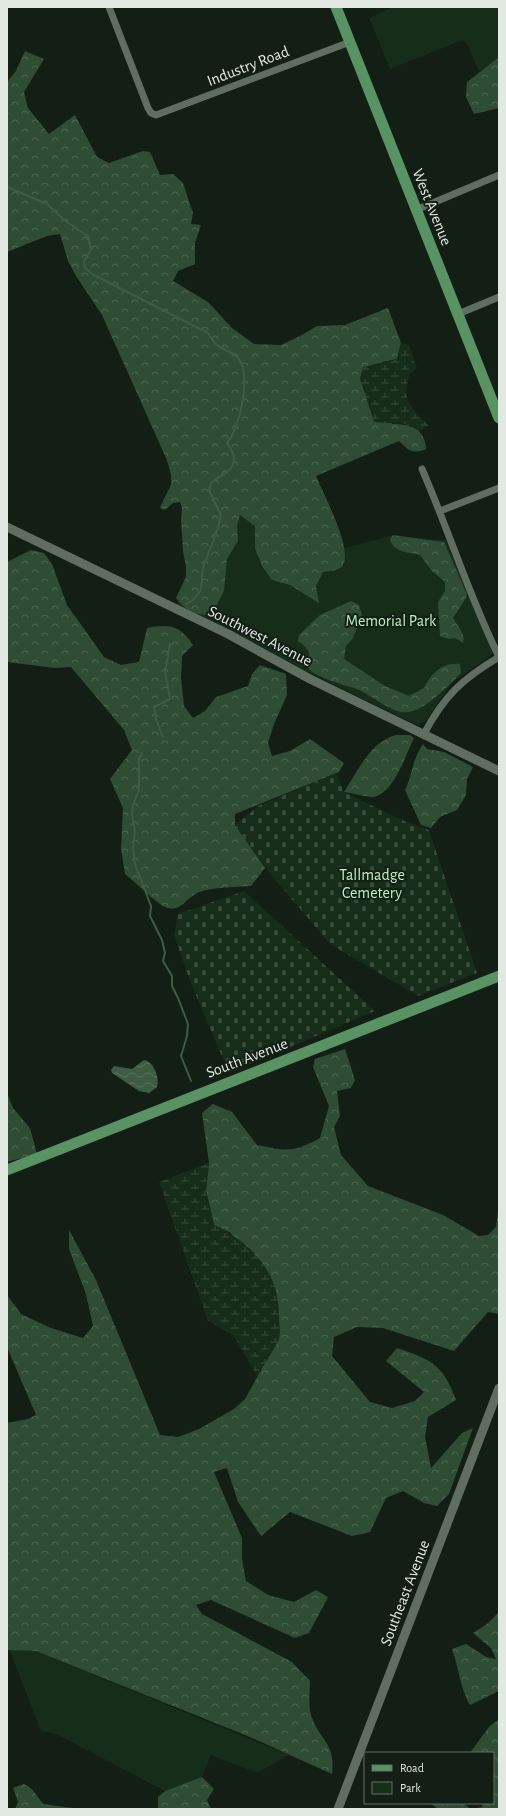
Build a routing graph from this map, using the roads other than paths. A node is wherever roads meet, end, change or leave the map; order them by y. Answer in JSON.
{"nodes":[{"id":1,"x":109,"y":7,"type":"edge"},
{"id":2,"x":336,"y":7,"type":"edge"},
{"id":3,"x":350,"y":42,"type":"junction"},
{"id":4,"x":499,"y":175,"type":"edge"},
{"id":5,"x":416,"y":210,"type":"junction"},
{"id":6,"x":499,"y":298,"type":"edge"},
{"id":7,"x":458,"y":314,"type":"junction"},
{"id":8,"x":499,"y":418,"type":"edge"},
{"id":9,"x":422,"y":469,"type":"dead end"},
{"id":10,"x":499,"y":488,"type":"edge"},
{"id":11,"x":440,"y":511,"type":"junction"},
{"id":12,"x":7,"y":527,"type":"edge"},
{"id":13,"x":499,"y":657,"type":"edge"},
{"id":14,"x":424,"y":734,"type":"junction"},
{"id":15,"x":499,"y":772,"type":"edge"},
{"id":16,"x":499,"y":976,"type":"edge"},
{"id":17,"x":7,"y":1170,"type":"edge"},
{"id":18,"x":499,"y":1388,"type":"edge"},
{"id":19,"x":338,"y":1809,"type":"edge"}],
"edges":[{"from":1,"to":3,"type":"street","name":"Industry Road"},
{"from":2,"to":3,"type":"main road","name":"West Avenue"},
{"from":3,"to":5,"type":"main road","name":"West Avenue"},
{"from":4,"to":5,"type":"street"},
{"from":5,"to":7,"type":"main road","name":"West Avenue"},
{"from":6,"to":7,"type":"street"},
{"from":7,"to":8,"type":"main road","name":"West Avenue"},
{"from":9,"to":11,"type":"street"},
{"from":10,"to":11,"type":"street"},
{"from":11,"to":13,"type":"street"},
{"from":12,"to":14,"type":"street","name":"Southwest Avenue"},
{"from":13,"to":14,"type":"street"},
{"from":14,"to":15,"type":"street","name":"Southwest Avenue"},
{"from":16,"to":17,"type":"main road","name":"South Avenue"},
{"from":18,"to":19,"type":"street","name":"Southeast Avenue"}]}
